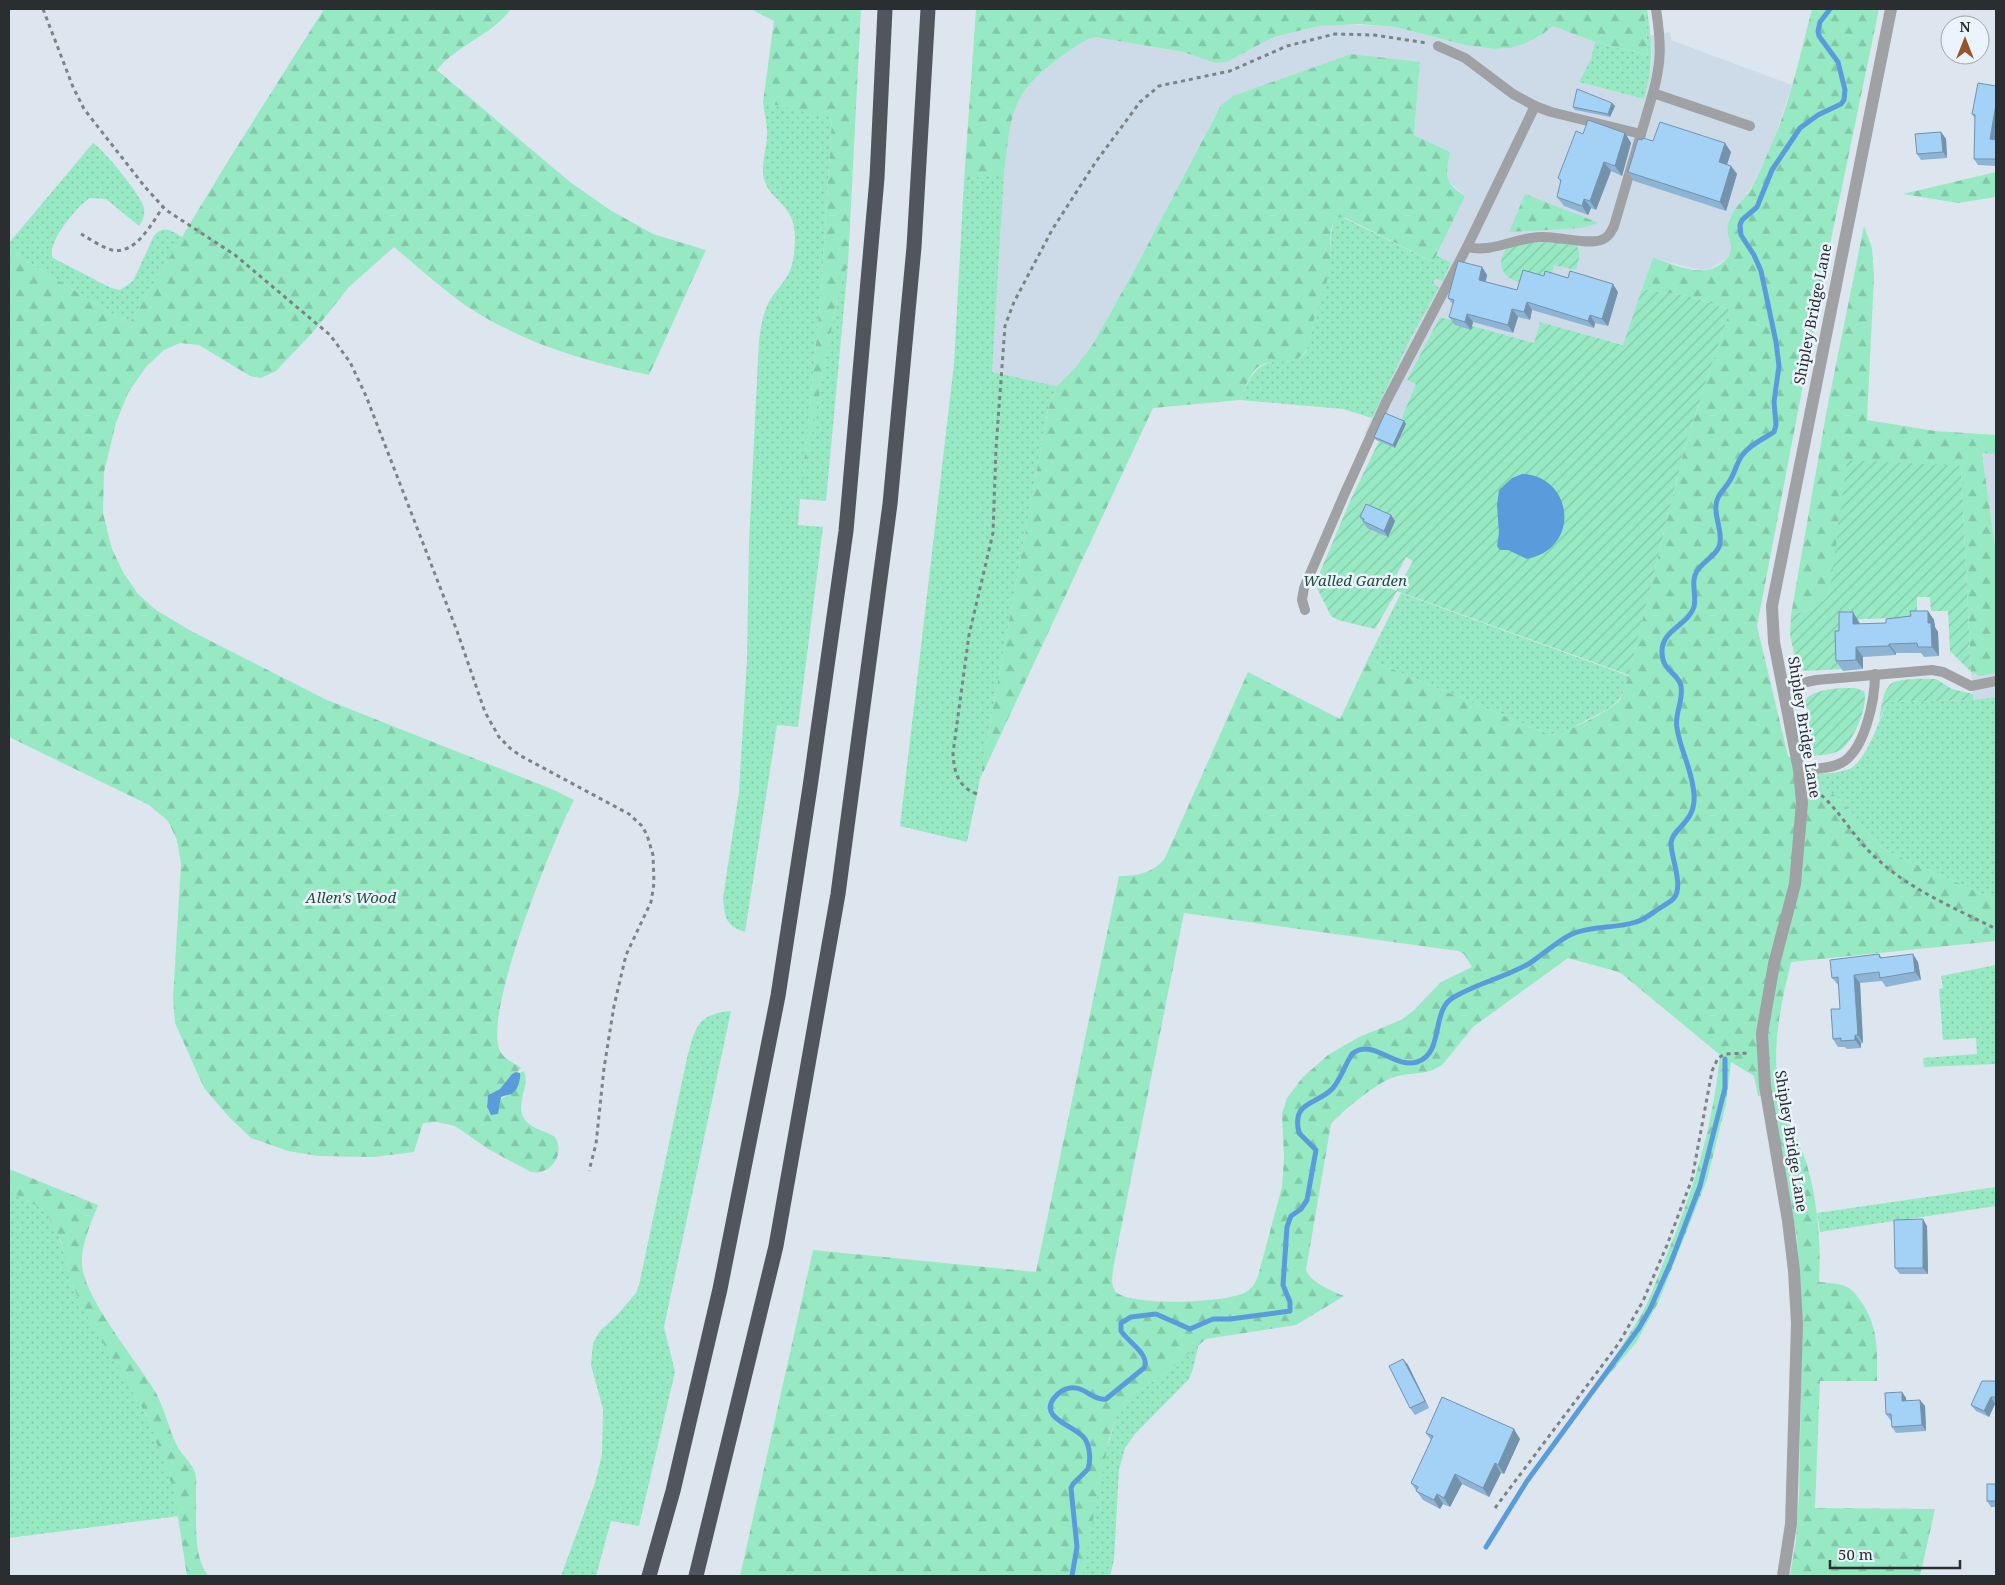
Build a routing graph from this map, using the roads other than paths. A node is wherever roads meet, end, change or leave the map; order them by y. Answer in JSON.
{"nodes":[{"id":1,"x":885,"y":9,"type":"edge"},
{"id":2,"x":928,"y":9,"type":"edge"},
{"id":3,"x":1656,"y":9,"type":"edge"},
{"id":4,"x":1891,"y":9,"type":"edge"},
{"id":5,"x":1438,"y":46,"type":"road end"},
{"id":6,"x":1653,"y":94,"type":"junction"},
{"id":7,"x":1535,"y":106,"type":"junction"},
{"id":8,"x":1750,"y":126,"type":"dead end"},
{"id":9,"x":1641,"y":134,"type":"junction"},
{"id":10,"x":1467,"y":247,"type":"junction"},
{"id":11,"x":1304,"y":610,"type":"dead end"},
{"id":12,"x":1875,"y":674,"type":"junction"},
{"id":13,"x":1996,"y":681,"type":"edge"},
{"id":14,"x":1784,"y":687,"type":"junction"},
{"id":15,"x":1800,"y":775,"type":"junction"},
{"id":16,"x":650,"y":1576,"type":"edge"},
{"id":17,"x":696,"y":1576,"type":"edge"},
{"id":18,"x":1783,"y":1576,"type":"edge"}],
"edges":[{"from":1,"to":16,"type":"highway"},
{"from":2,"to":17,"type":"highway"},
{"from":3,"to":6,"type":"lane"},
{"from":4,"to":14,"type":"street","name":"Shipley Bridge Lane"},
{"from":5,"to":7,"type":"lane"},
{"from":6,"to":8,"type":"lane"},
{"from":6,"to":9,"type":"lane"},
{"from":7,"to":9,"type":"lane"},
{"from":7,"to":10,"type":"lane"},
{"from":9,"to":10,"type":"lane"},
{"from":10,"to":11,"type":"lane"},
{"from":12,"to":13,"type":"lane"},
{"from":12,"to":14,"type":"lane"},
{"from":12,"to":15,"type":"lane"},
{"from":14,"to":15,"type":"street","name":"Shipley Bridge Lane"},
{"from":15,"to":18,"type":"street","name":"Shipley Bridge Lane"}]}
